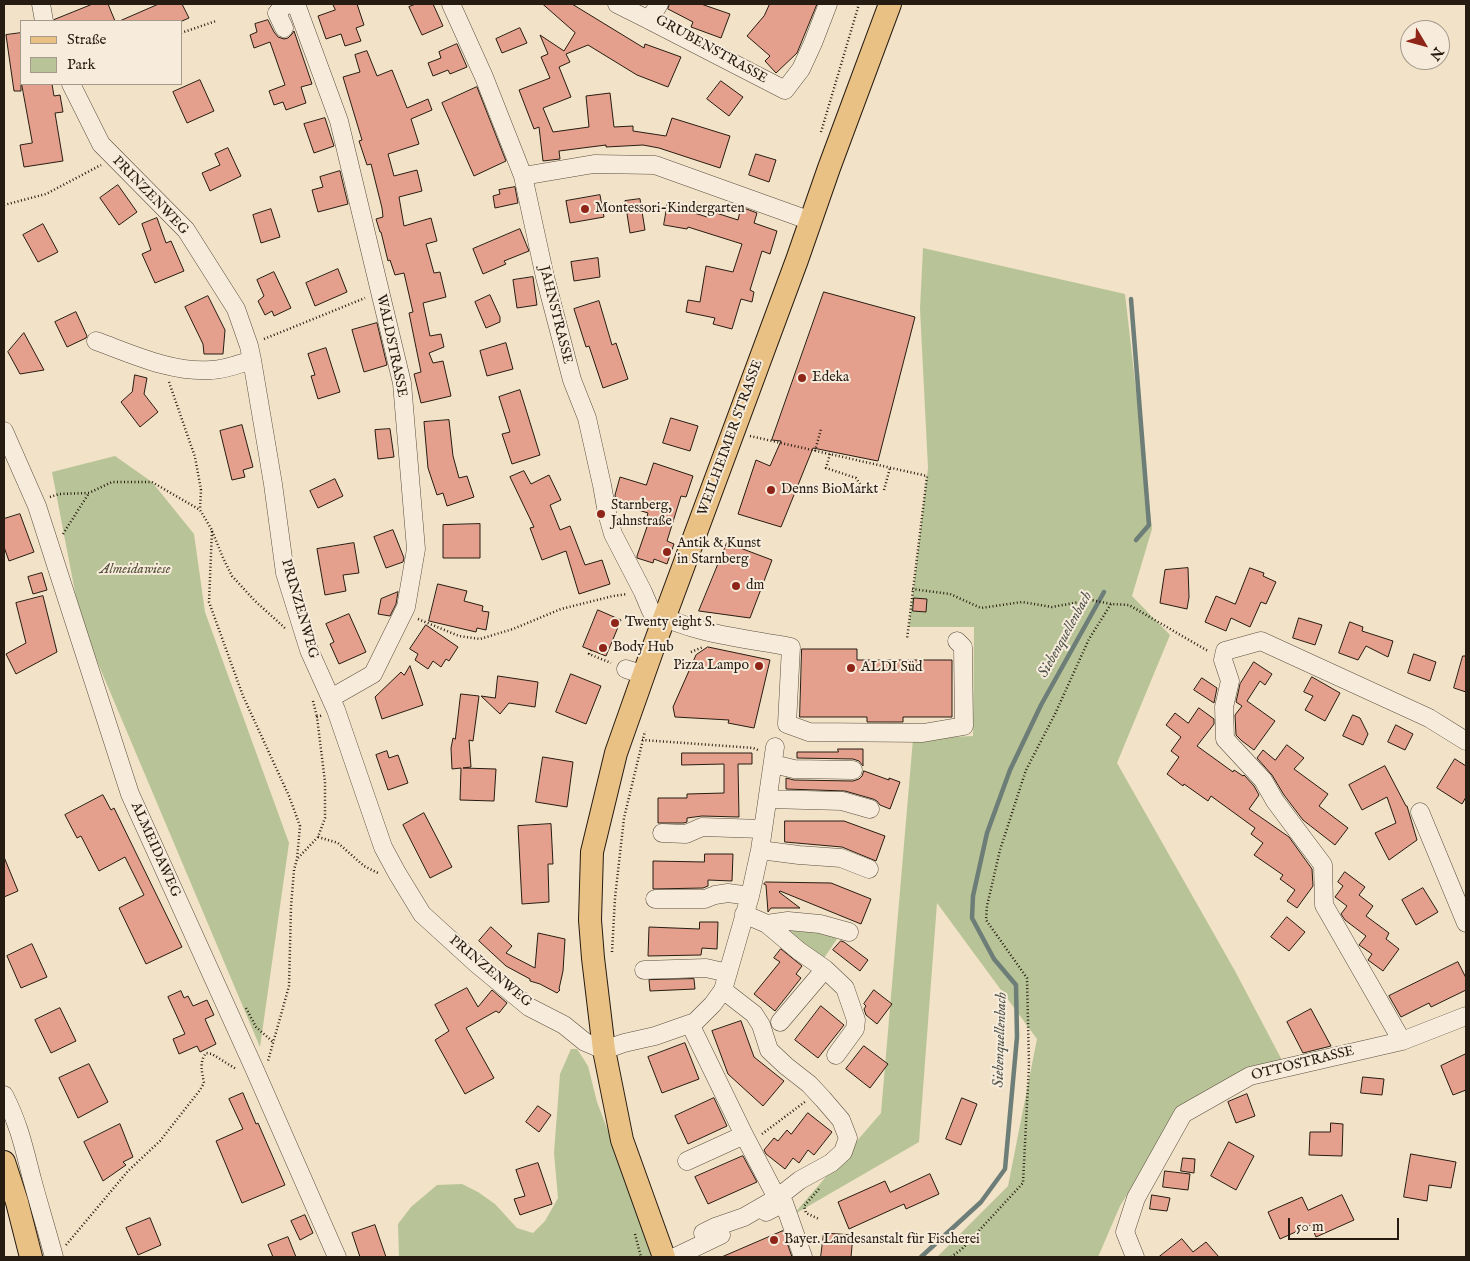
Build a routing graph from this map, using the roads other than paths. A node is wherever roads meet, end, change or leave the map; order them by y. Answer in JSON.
{"nodes":[{"id":1,"x":41,"y":4,"type":"edge"},
{"id":2,"x":290,"y":4,"type":"edge"},
{"id":3,"x":296,"y":4,"type":"edge"},
{"id":4,"x":452,"y":4,"type":"edge"},
{"id":5,"x":617,"y":4,"type":"edge"},
{"id":6,"x":659,"y":4,"type":"edge"},
{"id":7,"x":828,"y":4,"type":"edge"},
{"id":8,"x":890,"y":4,"type":"edge"},
{"id":9,"x":44,"y":20,"type":"edge"},
{"id":10,"x":650,"y":20,"type":"junction"},
{"id":11,"x":284,"y":28,"type":"dead end"},
{"id":12,"x":72,"y":85,"type":"edge"},
{"id":13,"x":523,"y":176,"type":"junction"},
{"id":14,"x":811,"y":221,"type":"junction"},
{"id":15,"x":96,"y":341,"type":"dead end"},
{"id":16,"x":250,"y":353,"type":"junction"},
{"id":17,"x":4,"y":431,"type":"edge"},
{"id":18,"x":664,"y":618,"type":"junction"},
{"id":19,"x":957,"y":641,"type":"dead end"},
{"id":20,"x":329,"y":706,"type":"junction"},
{"id":21,"x":1466,"y":741,"type":"edge"},
{"id":22,"x":853,"y":770,"type":"dead end"},
{"id":23,"x":768,"y":800,"type":"junction"},
{"id":24,"x":870,"y":809,"type":"dead end"},
{"id":25,"x":1420,"y":812,"type":"dead end"},
{"id":26,"x":762,"y":829,"type":"junction"},
{"id":27,"x":662,"y":833,"type":"dead end"},
{"id":28,"x":760,"y":850,"type":"junction"},
{"id":29,"x":869,"y":869,"type":"dead end"},
{"id":30,"x":750,"y":896,"type":"junction"},
{"id":31,"x":655,"y":899,"type":"dead end"},
{"id":32,"x":744,"y":914,"type":"junction"},
{"id":33,"x":1466,"y":923,"type":"edge"},
{"id":34,"x":767,"y":924,"type":"junction"},
{"id":35,"x":849,"y":932,"type":"dead end"},
{"id":36,"x":825,"y":969,"type":"junction"},
{"id":37,"x":644,"y":970,"type":"dead end"},
{"id":38,"x":728,"y":973,"type":"junction"},
{"id":39,"x":723,"y":990,"type":"junction"},
{"id":40,"x":1466,"y":1016,"type":"edge"},
{"id":41,"x":780,"y":1022,"type":"dead end"},
{"id":42,"x":690,"y":1024,"type":"junction"},
{"id":43,"x":1402,"y":1041,"type":"junction"},
{"id":44,"x":604,"y":1050,"type":"junction"},
{"id":45,"x":836,"y":1055,"type":"dead end"},
{"id":46,"x":4,"y":1095,"type":"edge"},
{"id":47,"x":746,"y":1139,"type":"junction"},
{"id":48,"x":687,"y":1161,"type":"dead end"},
{"id":49,"x":4,"y":1162,"type":"edge"},
{"id":50,"x":777,"y":1198,"type":"junction"},
{"id":51,"x":703,"y":1233,"type":"dead end"},
{"id":52,"x":31,"y":1257,"type":"edge"},
{"id":53,"x":54,"y":1257,"type":"edge"},
{"id":54,"x":337,"y":1257,"type":"edge"},
{"id":55,"x":664,"y":1257,"type":"edge"},
{"id":56,"x":675,"y":1257,"type":"edge"},
{"id":57,"x":803,"y":1257,"type":"edge"},
{"id":58,"x":1136,"y":1257,"type":"edge"}],
"edges":[{"from":1,"to":9,"type":"street"},
{"from":2,"to":11,"type":"street"},
{"from":3,"to":20,"type":"street","name":"WALDSTRASSE"},
{"from":4,"to":13,"type":"street","name":"JAHNSTRASSE"},
{"from":5,"to":10,"type":"street"},
{"from":6,"to":10,"type":"street","name":"GRUBENSTRASSE"},
{"from":7,"to":10,"type":"street","name":"GRUBENSTRASSE"},
{"from":8,"to":14,"type":"main road","name":"WEILHEIMER STRASSE"},
{"from":12,"to":16,"type":"street","name":"PRINZENWEG"},
{"from":13,"to":14,"type":"street"},
{"from":13,"to":18,"type":"street","name":"JAHNSTRASSE"},
{"from":14,"to":18,"type":"main road","name":"WEILHEIMER STRASSE"},
{"from":15,"to":16,"type":"street"},
{"from":16,"to":20,"type":"street","name":"PRINZENWEG"},
{"from":17,"to":54,"type":"street","name":"ALMEIDAWEG"},
{"from":18,"to":19,"type":"street"},
{"from":18,"to":44,"type":"main road","name":"WEILHEIMER STRASSE"},
{"from":20,"to":44,"type":"street","name":"PRINZENWEG"},
{"from":21,"to":43,"type":"street"},
{"from":22,"to":23,"type":"street"},
{"from":23,"to":24,"type":"street"},
{"from":23,"to":26,"type":"street"},
{"from":25,"to":33,"type":"street"},
{"from":26,"to":27,"type":"street"},
{"from":26,"to":28,"type":"street"},
{"from":28,"to":29,"type":"street"},
{"from":28,"to":30,"type":"street"},
{"from":30,"to":31,"type":"street"},
{"from":30,"to":32,"type":"street"},
{"from":32,"to":34,"type":"street"},
{"from":32,"to":38,"type":"street"},
{"from":34,"to":35,"type":"street"},
{"from":34,"to":36,"type":"street"},
{"from":36,"to":41,"type":"street"},
{"from":36,"to":45,"type":"street"},
{"from":37,"to":38,"type":"street"},
{"from":38,"to":39,"type":"street"},
{"from":39,"to":42,"type":"street"},
{"from":39,"to":50,"type":"street"},
{"from":40,"to":43,"type":"street","name":"OTTOSTRASSE"},
{"from":42,"to":44,"type":"street"},
{"from":42,"to":47,"type":"street"},
{"from":43,"to":58,"type":"street","name":"OTTOSTRASSE"},
{"from":44,"to":55,"type":"main road","name":"WEILHEIMER STRASSE"},
{"from":46,"to":53,"type":"street"},
{"from":47,"to":48,"type":"street"},
{"from":47,"to":50,"type":"street"},
{"from":49,"to":52,"type":"main road"},
{"from":50,"to":51,"type":"street"},
{"from":56,"to":57,"type":"street"}]}
